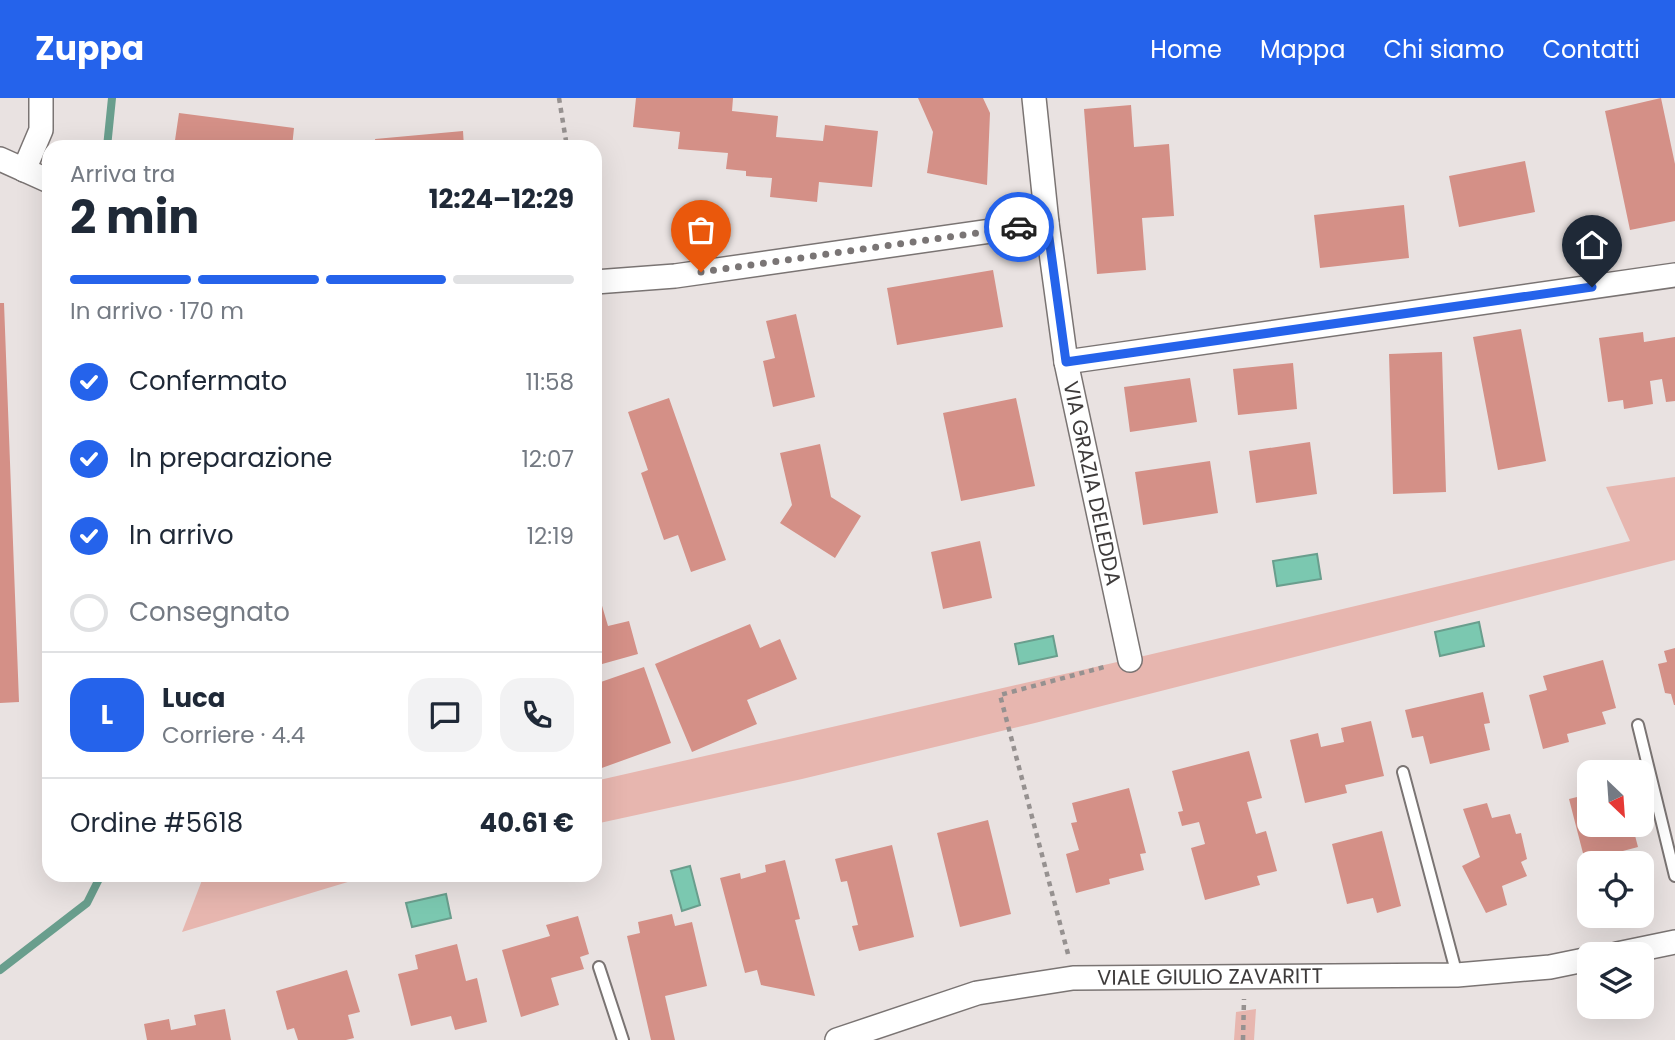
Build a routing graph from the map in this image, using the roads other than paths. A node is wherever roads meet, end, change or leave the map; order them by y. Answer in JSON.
{"nodes":[{"id":1,"x":41,"y":98,"type":"edge"},
{"id":2,"x":1034,"y":98,"type":"edge"},
{"id":3,"x":0,"y":159,"type":"edge"},
{"id":4,"x":24,"y":170,"type":"junction"},
{"id":5,"x":42,"y":178,"type":"edge"},
{"id":6,"x":1047,"y":223,"type":"junction"},
{"id":7,"x":1675,"y":275,"type":"edge"},
{"id":8,"x":602,"y":281,"type":"edge"},
{"id":9,"x":1066,"y":362,"type":"junction"},
{"id":10,"x":1130,"y":660,"type":"road end"},
{"id":11,"x":1638,"y":725,"type":"dead end"},
{"id":12,"x":1403,"y":772,"type":"dead end"},
{"id":13,"x":1675,"y":876,"type":"edge"},
{"id":14,"x":1675,"y":942,"type":"edge"},
{"id":15,"x":1654,"y":946,"type":"edge"},
{"id":16,"x":1577,"y":962,"type":"edge"},
{"id":17,"x":599,"y":967,"type":"dead end"},
{"id":18,"x":1457,"y":975,"type":"junction"},
{"id":19,"x":623,"y":1040,"type":"edge"},
{"id":20,"x":837,"y":1040,"type":"edge"}],
"edges":[{"from":1,"to":4,"type":"street"},
{"from":2,"to":6,"type":"street","name":"VIA GRAZIA DELEDDA"},
{"from":3,"to":4,"type":"street"},
{"from":4,"to":5,"type":"street"},
{"from":6,"to":8,"type":"street"},
{"from":6,"to":9,"type":"street","name":"VIA GRAZIA DELEDDA"},
{"from":7,"to":9,"type":"street"},
{"from":9,"to":10,"type":"street","name":"VIA GRAZIA DELEDDA"},
{"from":11,"to":13,"type":"lane"},
{"from":12,"to":18,"type":"lane"},
{"from":14,"to":15,"type":"street"},
{"from":16,"to":18,"type":"street","name":"VIALE GIULIO ZAVARITT"},
{"from":17,"to":19,"type":"lane"},
{"from":18,"to":20,"type":"street","name":"VIALE GIULIO ZAVARITT"}]}
